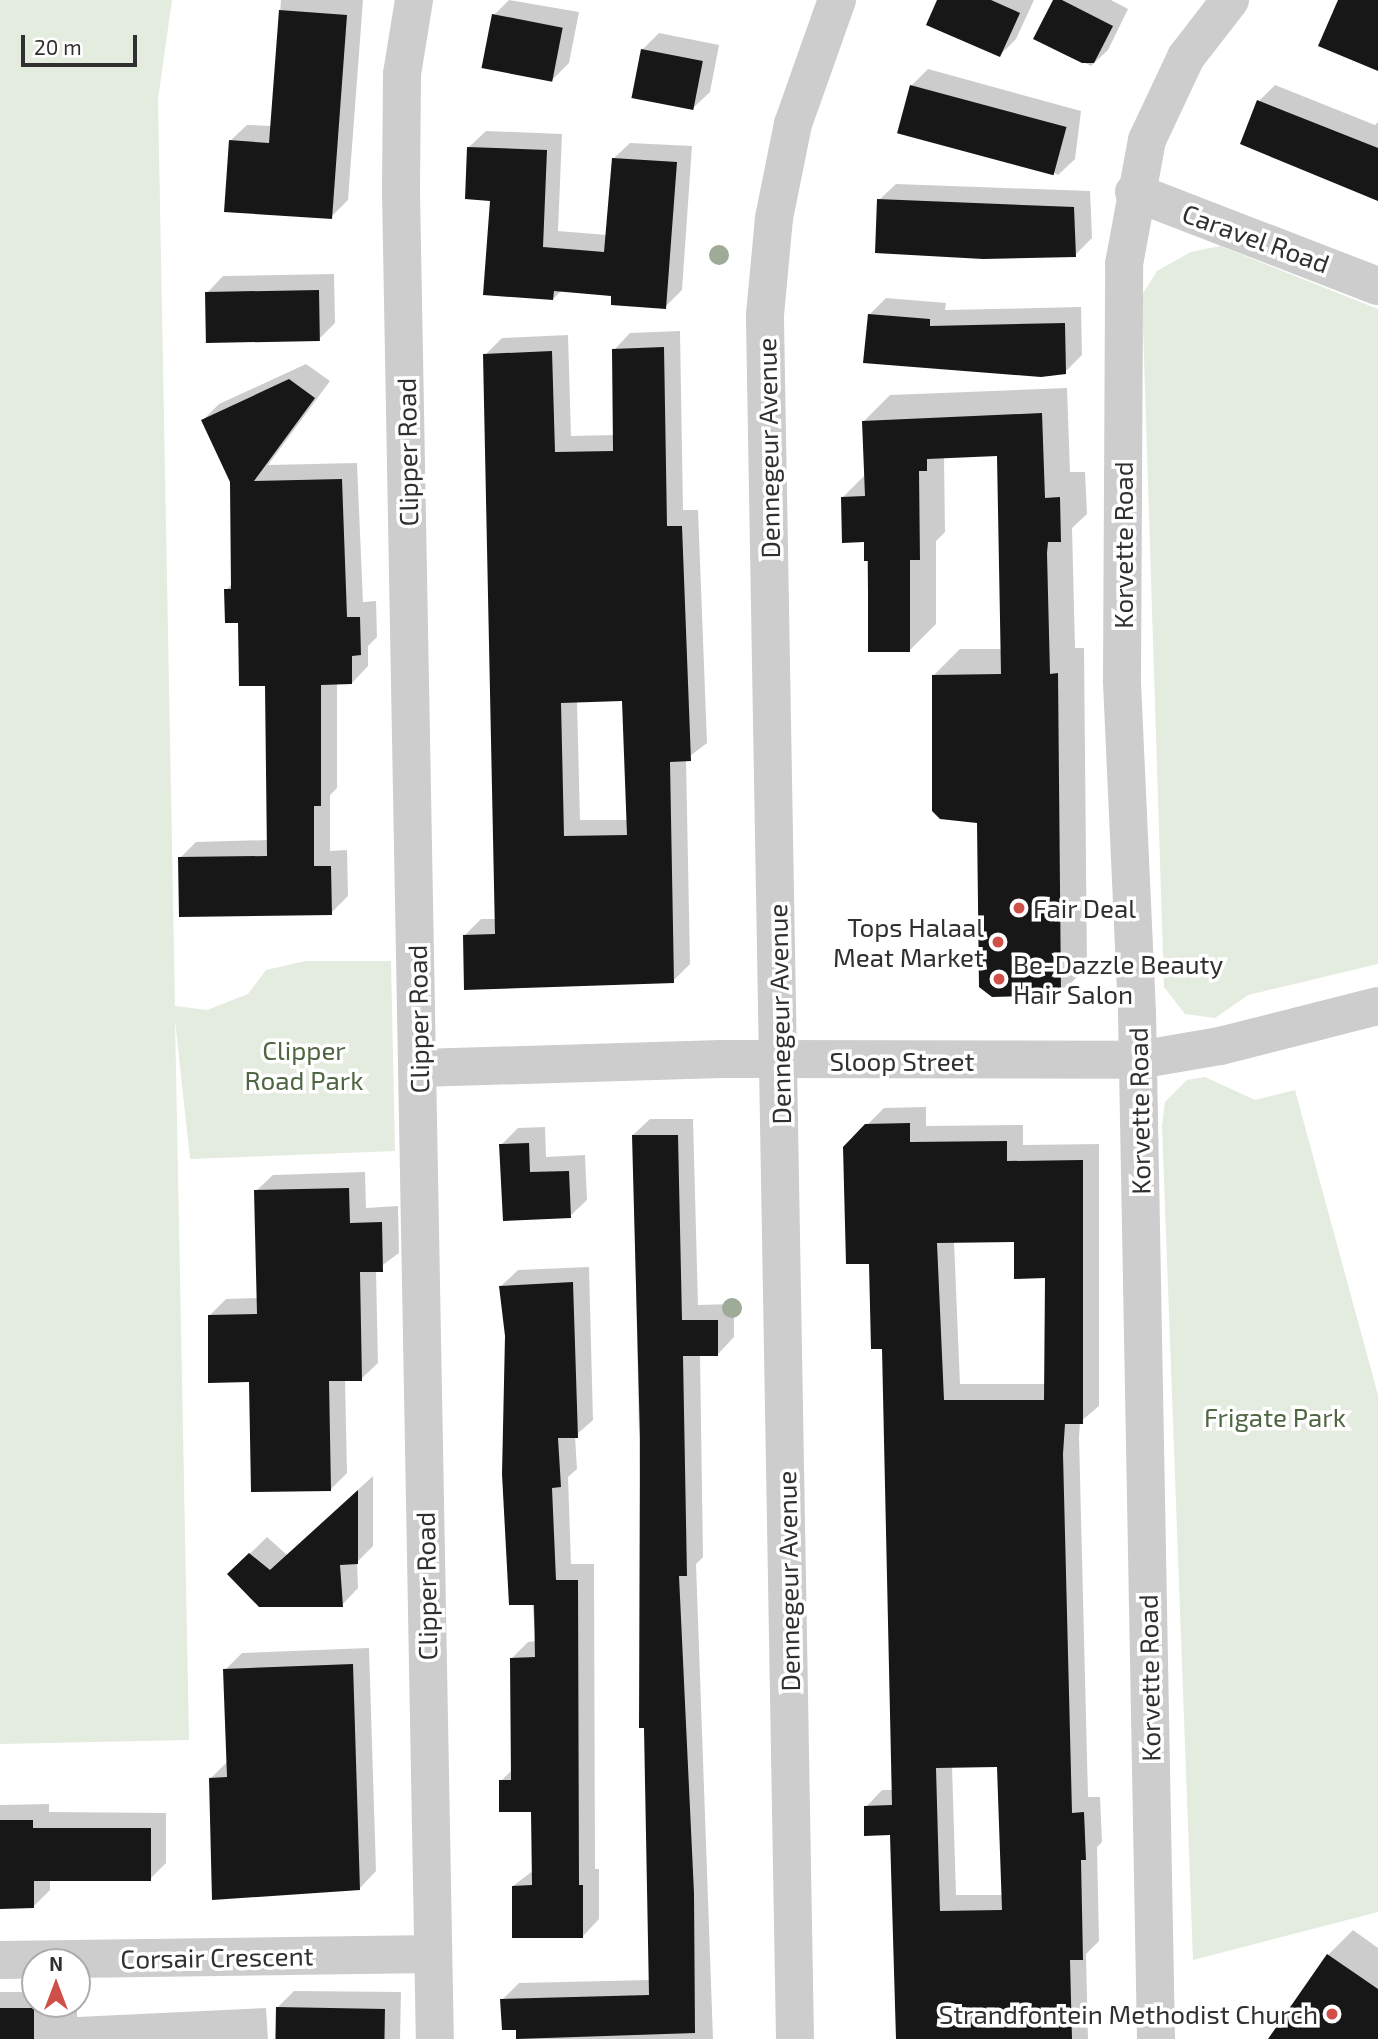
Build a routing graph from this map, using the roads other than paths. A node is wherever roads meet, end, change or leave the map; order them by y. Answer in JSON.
{"nodes":[{"id":1,"x":414,"y":0,"type":"edge"},
{"id":2,"x":837,"y":0,"type":"edge"},
{"id":3,"x":1230,"y":0,"type":"edge"},
{"id":4,"x":1134,"y":192,"type":"junction"},
{"id":5,"x":1378,"y":286,"type":"edge"},
{"id":6,"x":1378,"y":1006,"type":"edge"},
{"id":7,"x":780,"y":1060,"type":"junction"},
{"id":8,"x":1138,"y":1060,"type":"junction"},
{"id":9,"x":420,"y":1068,"type":"junction"},
{"id":10,"x":433,"y":1954,"type":"junction"},
{"id":11,"x":0,"y":1959,"type":"edge"},
{"id":12,"x":435,"y":2039,"type":"edge"},
{"id":13,"x":795,"y":2039,"type":"edge"},
{"id":14,"x":1156,"y":2039,"type":"edge"}],
"edges":[{"from":1,"to":9,"type":"street","name":"Clipper Road"},
{"from":2,"to":7,"type":"street","name":"Dennegeur Avenue"},
{"from":3,"to":4,"type":"street","name":"Korvette Road"},
{"from":4,"to":5,"type":"street","name":"Caravel Road"},
{"from":4,"to":8,"type":"street","name":"Korvette Road"},
{"from":6,"to":8,"type":"street","name":"Sloop Street"},
{"from":7,"to":8,"type":"street","name":"Sloop Street"},
{"from":7,"to":9,"type":"street","name":"Sloop Street"},
{"from":7,"to":13,"type":"street","name":"Dennegeur Avenue"},
{"from":8,"to":14,"type":"street","name":"Korvette Road"},
{"from":9,"to":10,"type":"street","name":"Clipper Road"},
{"from":10,"to":11,"type":"street","name":"Corsair Crescent"},
{"from":10,"to":12,"type":"street","name":"Clipper Road"}]}
